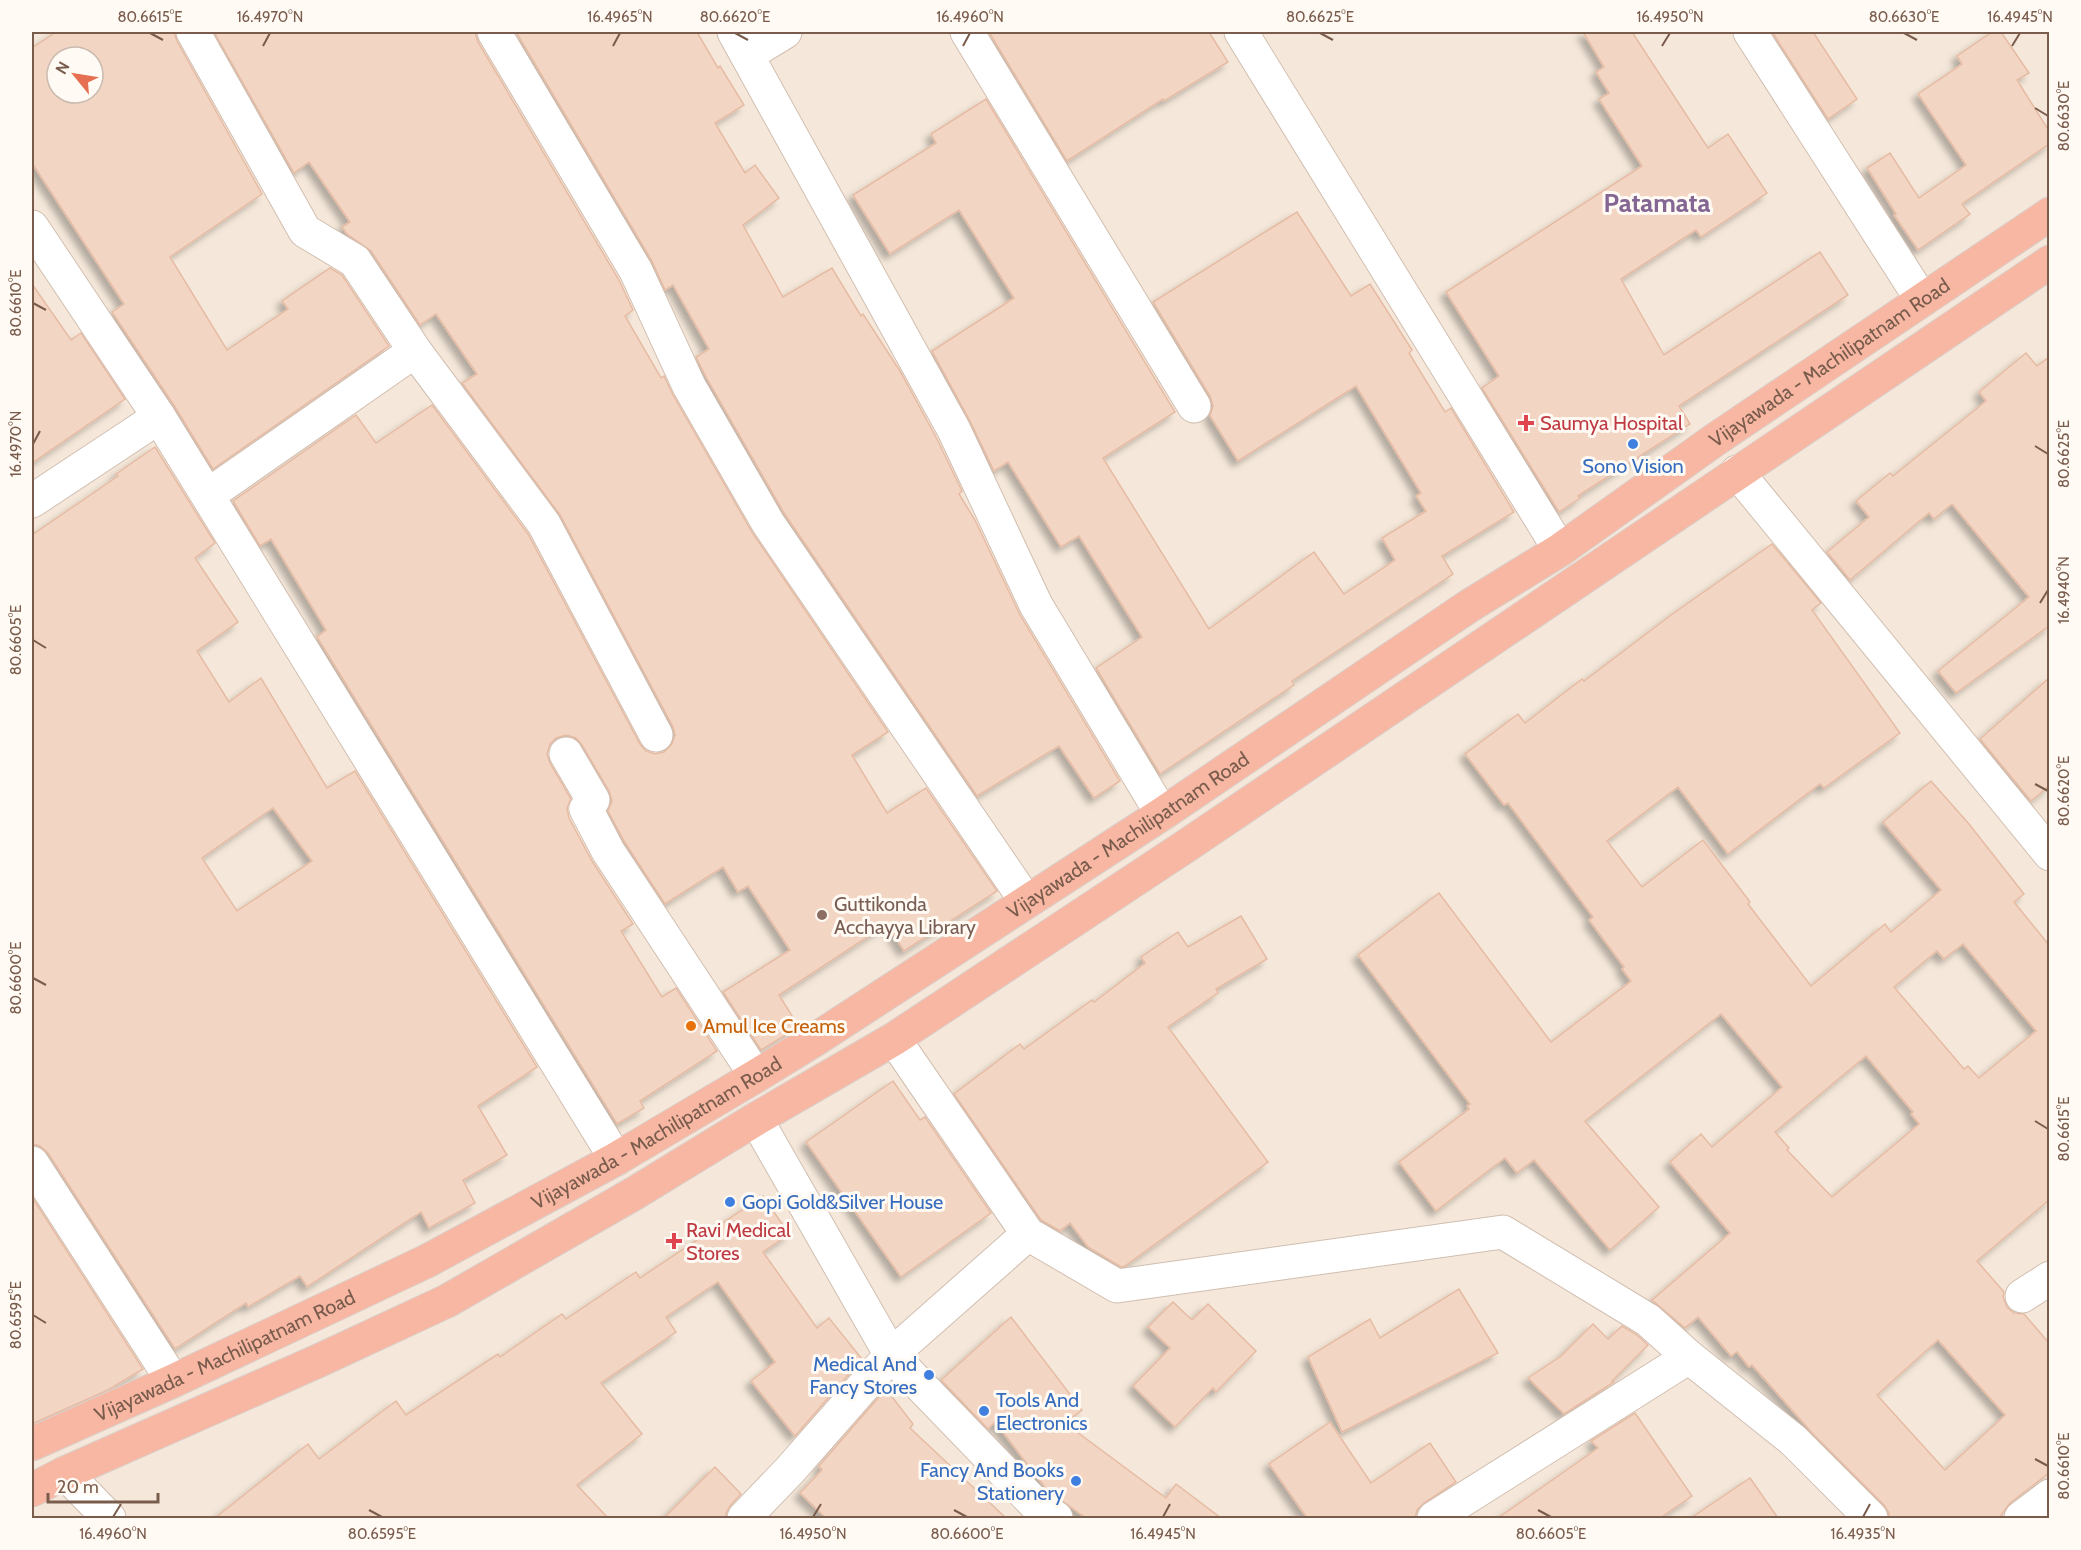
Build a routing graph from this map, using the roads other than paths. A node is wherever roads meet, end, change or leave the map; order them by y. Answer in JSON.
{"nodes":[{"id":1,"x":192,"y":32,"type":"edge"},
{"id":2,"x":494,"y":32,"type":"edge"},
{"id":3,"x":785,"y":32,"type":"edge"},
{"id":4,"x":967,"y":32,"type":"edge"},
{"id":5,"x":1241,"y":32,"type":"edge"},
{"id":6,"x":1750,"y":32,"type":"edge"},
{"id":7,"x":741,"y":43,"type":"edge"},
{"id":8,"x":2049,"y":214,"type":"edge"},
{"id":9,"x":32,"y":227,"type":"edge"},
{"id":10,"x":2049,"y":262,"type":"edge"},
{"id":11,"x":1922,"y":300,"type":"junction"},
{"id":12,"x":415,"y":351,"type":"junction"},
{"id":13,"x":1194,"y":406,"type":"dead end"},
{"id":14,"x":159,"y":417,"type":"junction"},
{"id":15,"x":1737,"y":472,"type":"junction"},
{"id":16,"x":208,"y":495,"type":"junction"},
{"id":17,"x":32,"y":501,"type":"edge"},
{"id":18,"x":1560,"y":550,"type":"junction"},
{"id":19,"x":1469,"y":606,"type":"junction"},
{"id":20,"x":1492,"y":639,"type":"junction"},
{"id":21,"x":656,"y":735,"type":"dead end"},
{"id":22,"x":566,"y":754,"type":"dead end"},
{"id":23,"x":1162,"y":814,"type":"junction"},
{"id":24,"x":2049,"y":854,"type":"edge"},
{"id":25,"x":1026,"y":901,"type":"junction"},
{"id":26,"x":894,"y":1039,"type":"junction"},
{"id":27,"x":756,"y":1076,"type":"junction"},
{"id":28,"x":756,"y":1119,"type":"junction"},
{"id":29,"x":616,"y":1159,"type":"junction"},
{"id":30,"x":32,"y":1163,"type":"edge"},
{"id":31,"x":1028,"y":1234,"type":"junction"},
{"id":32,"x":2049,"y":1278,"type":"edge"},
{"id":33,"x":2022,"y":1296,"type":"dead end"},
{"id":34,"x":891,"y":1355,"type":"junction"},
{"id":35,"x":1689,"y":1357,"type":"junction"},
{"id":36,"x":173,"y":1381,"type":"junction"},
{"id":37,"x":32,"y":1444,"type":"edge"},
{"id":38,"x":65,"y":1473,"type":"junction"},
{"id":39,"x":32,"y":1490,"type":"edge"},
{"id":40,"x":2049,"y":1496,"type":"edge"},
{"id":41,"x":109,"y":1518,"type":"edge"},
{"id":42,"x":744,"y":1518,"type":"edge"},
{"id":43,"x":1056,"y":1518,"type":"edge"},
{"id":44,"x":1434,"y":1518,"type":"edge"},
{"id":45,"x":1871,"y":1518,"type":"edge"},
{"id":46,"x":2021,"y":1518,"type":"edge"}],
"edges":[{"from":1,"to":12,"type":"street"},
{"from":2,"to":25,"type":"street"},
{"from":3,"to":7,"type":"street"},
{"from":4,"to":13,"type":"street"},
{"from":5,"to":18,"type":"street"},
{"from":6,"to":11,"type":"street"},
{"from":7,"to":23,"type":"street"},
{"from":8,"to":11,"type":"highway","name":"Vijayawada - Machilipatnam Road"},
{"from":9,"to":14,"type":"street"},
{"from":10,"to":15,"type":"highway","name":"Vijayawada - Machilipatnam Road"},
{"from":11,"to":18,"type":"highway","name":"Vijayawada - Machilipatnam Road"},
{"from":12,"to":16,"type":"street"},
{"from":12,"to":21,"type":"street"},
{"from":14,"to":16,"type":"street"},
{"from":14,"to":17,"type":"street"},
{"from":15,"to":20,"type":"highway","name":"Vijayawada - Machilipatnam Road"},
{"from":15,"to":24,"type":"street"},
{"from":16,"to":29,"type":"street"},
{"from":18,"to":19,"type":"highway","name":"Vijayawada - Machilipatnam Road"},
{"from":19,"to":20,"type":"street"},
{"from":19,"to":23,"type":"highway","name":"Vijayawada - Machilipatnam Road"},
{"from":20,"to":26,"type":"highway","name":"Vijayawada - Machilipatnam Road"},
{"from":22,"to":27,"type":"street"},
{"from":23,"to":25,"type":"highway","name":"Vijayawada - Machilipatnam Road"},
{"from":25,"to":27,"type":"highway","name":"Vijayawada - Machilipatnam Road"},
{"from":26,"to":28,"type":"highway","name":"Vijayawada - Machilipatnam Road"},
{"from":26,"to":31,"type":"street"},
{"from":27,"to":29,"type":"highway","name":"Vijayawada - Machilipatnam Road"},
{"from":28,"to":34,"type":"street"},
{"from":28,"to":38,"type":"highway","name":"Vijayawada - Machilipatnam Road"},
{"from":29,"to":36,"type":"highway","name":"Vijayawada - Machilipatnam Road"},
{"from":30,"to":36,"type":"street"},
{"from":31,"to":34,"type":"street"},
{"from":31,"to":35,"type":"street"},
{"from":32,"to":33,"type":"street"},
{"from":34,"to":42,"type":"street"},
{"from":34,"to":43,"type":"street"},
{"from":35,"to":44,"type":"street"},
{"from":35,"to":45,"type":"street"},
{"from":36,"to":37,"type":"highway","name":"Vijayawada - Machilipatnam Road"},
{"from":38,"to":39,"type":"highway","name":"Vijayawada - Machilipatnam Road"},
{"from":38,"to":41,"type":"street"},
{"from":40,"to":46,"type":"street"}]}
